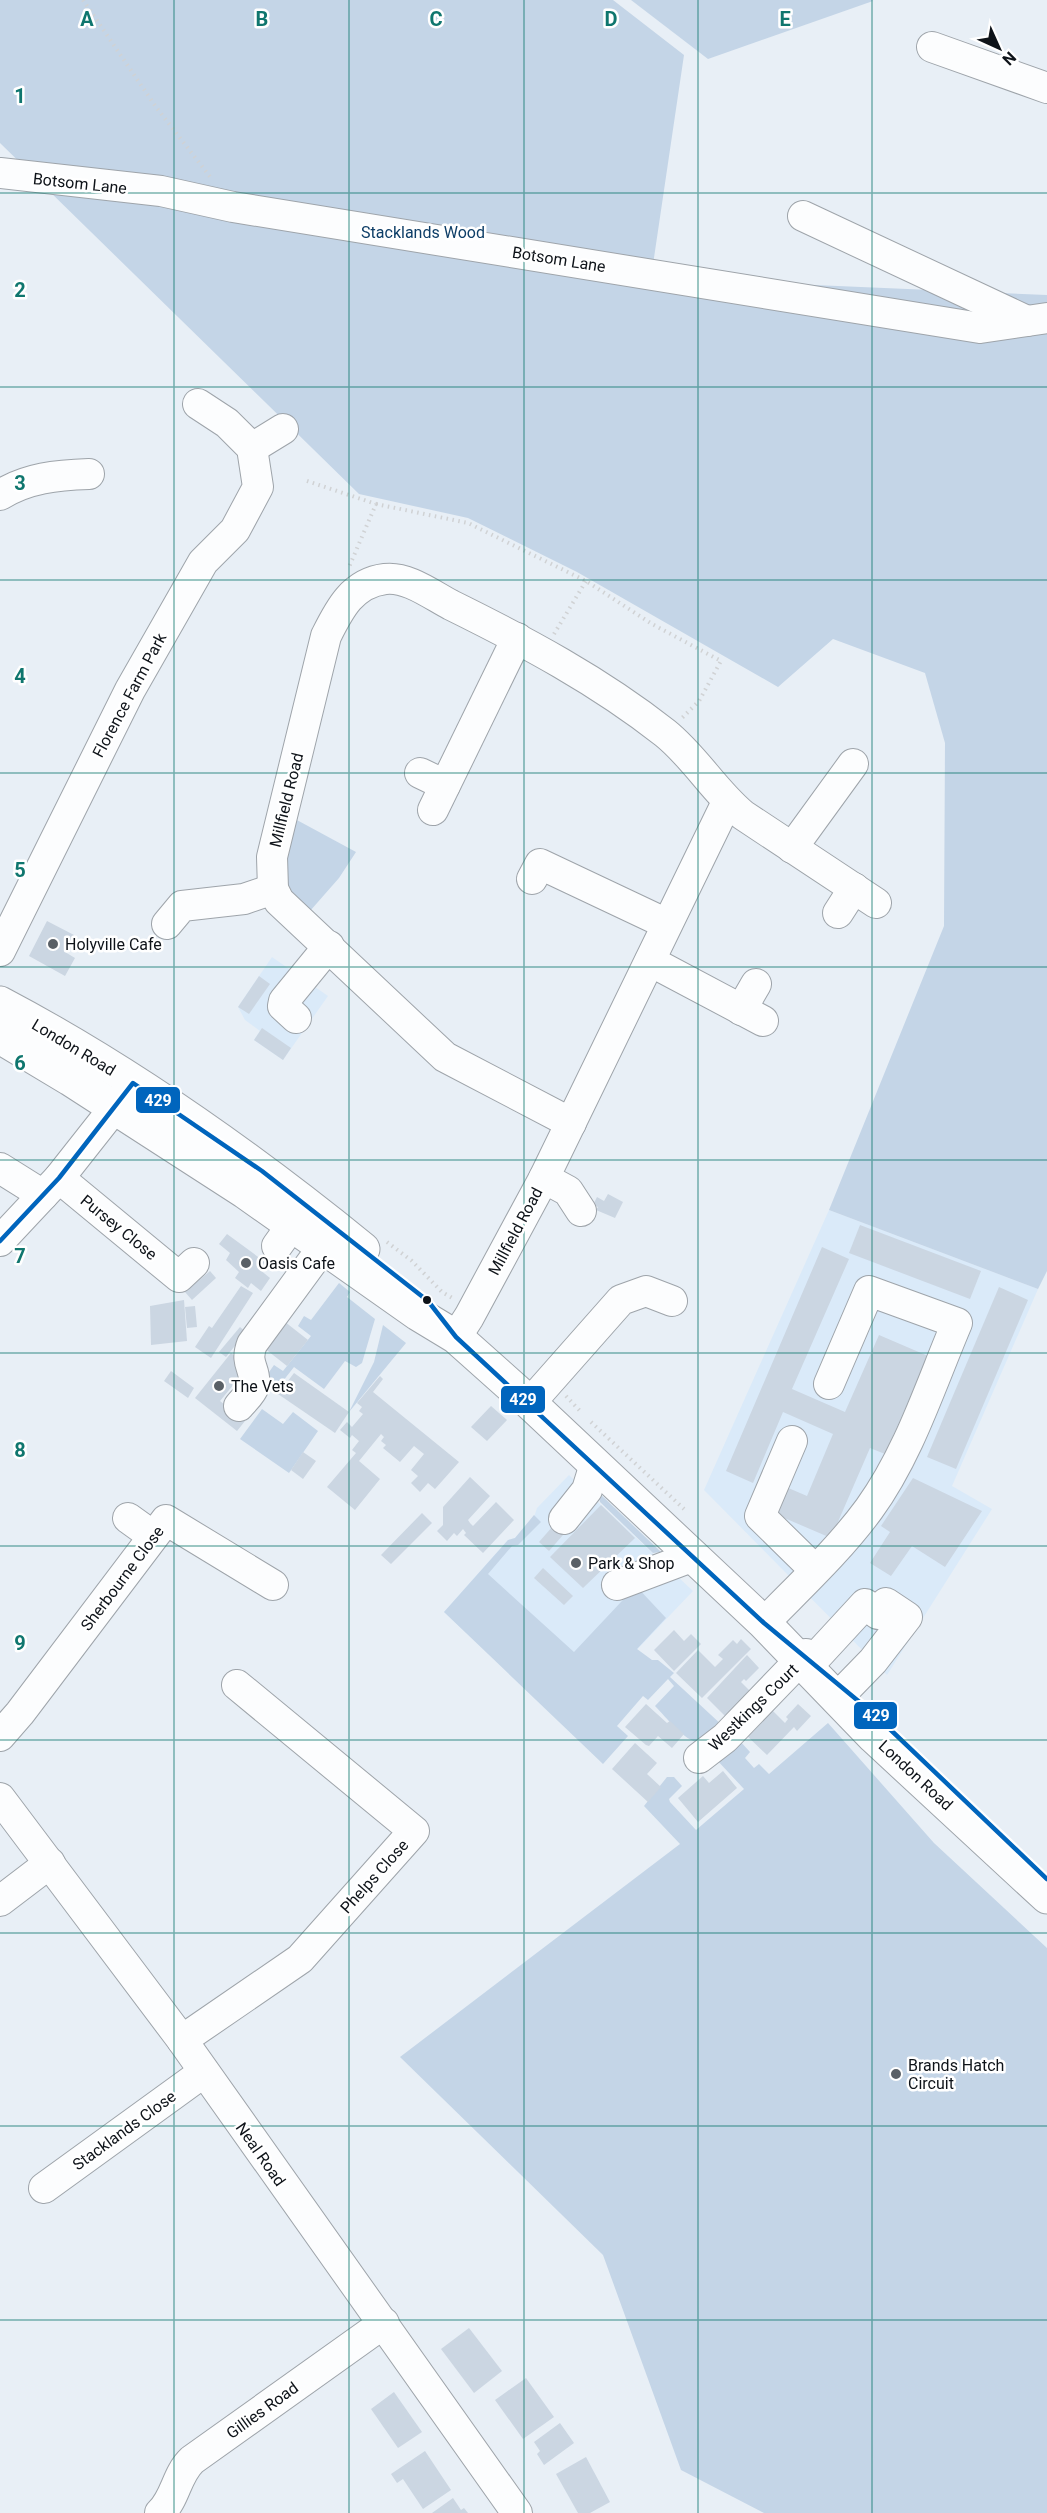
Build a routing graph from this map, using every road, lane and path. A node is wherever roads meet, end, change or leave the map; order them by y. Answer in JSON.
{"nodes":[{"id":1,"x":83,"y":0,"type":"edge"},
{"id":2,"x":932,"y":47,"type":"dead end"},
{"id":3,"x":1047,"y":88,"type":"edge"},
{"id":4,"x":0,"y":173,"type":"edge"},
{"id":5,"x":233,"y":207,"type":"junction"},
{"id":6,"x":803,"y":216,"type":"dead end"},
{"id":7,"x":1037,"y":319,"type":"edge"},
{"id":8,"x":198,"y":404,"type":"dead end"},
{"id":9,"x":283,"y":429,"type":"dead end"},
{"id":10,"x":252,"y":448,"type":"junction"},
{"id":11,"x":307,"y":481,"type":"dead end"},
{"id":12,"x":76,"y":484,"type":"dead end"},
{"id":13,"x":0,"y":495,"type":"edge"},
{"id":14,"x":376,"y":504,"type":"junction"},
{"id":15,"x":586,"y":581,"type":"junction"},
{"id":16,"x":342,"y":602,"type":"junction"},
{"id":17,"x":517,"y":638,"type":"junction"},
{"id":18,"x":544,"y":652,"type":"junction"},
{"id":19,"x":666,"y":734,"type":"junction"},
{"id":20,"x":853,"y":764,"type":"dead end"},
{"id":21,"x":433,"y":790,"type":"dead end"},
{"id":22,"x":727,"y":802,"type":"junction"},
{"id":23,"x":792,"y":848,"type":"junction"},
{"id":24,"x":532,"y":879,"type":"dead end"},
{"id":25,"x":273,"y":889,"type":"junction"},
{"id":26,"x":838,"y":913,"type":"dead end"},
{"id":27,"x":167,"y":924,"type":"dead end"},
{"id":28,"x":667,"y":924,"type":"junction"},
{"id":29,"x":329,"y":946,"type":"junction"},
{"id":30,"x":0,"y":951,"type":"edge"},
{"id":31,"x":650,"y":961,"type":"junction"},
{"id":32,"x":756,"y":984,"type":"dead end"},
{"id":33,"x":0,"y":1003,"type":"edge"},
{"id":34,"x":296,"y":1018,"type":"dead end"},
{"id":35,"x":0,"y":1037,"type":"edge"},
{"id":36,"x":124,"y":1096,"type":"junction"},
{"id":37,"x":571,"y":1123,"type":"junction"},
{"id":38,"x":0,"y":1168,"type":"edge"},
{"id":39,"x":544,"y":1178,"type":"junction"},
{"id":40,"x":51,"y":1186,"type":"junction"},
{"id":41,"x":581,"y":1211,"type":"dead end"},
{"id":42,"x":330,"y":1237,"type":"junction"},
{"id":43,"x":0,"y":1241,"type":"edge"},
{"id":44,"x":180,"y":1276,"type":"dead end"},
{"id":45,"x":672,"y":1301,"type":"dead end"},
{"id":46,"x":456,"y":1337,"type":"junction"},
{"id":47,"x":829,"y":1384,"type":"dead end"},
{"id":48,"x":530,"y":1403,"type":"junction"},
{"id":49,"x":240,"y":1406,"type":"dead end"},
{"id":50,"x":792,"y":1441,"type":"dead end"},
{"id":51,"x":595,"y":1464,"type":"junction"},
{"id":52,"x":128,"y":1518,"type":"dead end"},
{"id":53,"x":564,"y":1519,"type":"dead end"},
{"id":54,"x":153,"y":1536,"type":"junction"},
{"id":55,"x":694,"y":1556,"type":"junction"},
{"id":56,"x":815,"y":1570,"type":"junction"},
{"id":57,"x":273,"y":1585,"type":"dead end"},
{"id":58,"x":617,"y":1585,"type":"dead end"},
{"id":59,"x":764,"y":1623,"type":"junction"},
{"id":60,"x":806,"y":1661,"type":"junction"},
{"id":61,"x":237,"y":1685,"type":"dead end"},
{"id":62,"x":841,"y":1694,"type":"junction"},
{"id":63,"x":0,"y":1736,"type":"edge"},
{"id":64,"x":699,"y":1758,"type":"dead end"},
{"id":65,"x":0,"y":1798,"type":"edge"},
{"id":66,"x":50,"y":1863,"type":"junction"},
{"id":67,"x":1047,"y":1879,"type":"edge"},
{"id":68,"x":1047,"y":1898,"type":"edge"},
{"id":69,"x":0,"y":1902,"type":"edge"},
{"id":70,"x":182,"y":2040,"type":"junction"},
{"id":71,"x":204,"y":2072,"type":"junction"},
{"id":72,"x":44,"y":2188,"type":"dead end"},
{"id":73,"x":384,"y":2323,"type":"junction"},
{"id":74,"x":160,"y":2513,"type":"edge"},
{"id":75,"x":517,"y":2513,"type":"edge"}],
"edges":[{"from":1,"to":5,"type":"path"},
{"from":2,"to":3,"type":"street"},
{"from":4,"to":5,"type":"street","name":"Botsom Lane"},
{"from":5,"to":7,"type":"street","name":"Botsom Lane"},
{"from":6,"to":7,"type":"street"},
{"from":8,"to":10,"type":"street"},
{"from":9,"to":10,"type":"street"},
{"from":10,"to":30,"type":"street","name":"Florence Farm Park"},
{"from":11,"to":14,"type":"path"},
{"from":12,"to":13,"type":"street"},
{"from":14,"to":15,"type":"path"},
{"from":14,"to":16,"type":"path"},
{"from":15,"to":18,"type":"path"},
{"from":15,"to":19,"type":"path"},
{"from":16,"to":17,"type":"street"},
{"from":16,"to":25,"type":"street","name":"Millfield Road"},
{"from":17,"to":18,"type":"street"},
{"from":17,"to":21,"type":"street"},
{"from":18,"to":19,"type":"street"},
{"from":19,"to":22,"type":"street"},
{"from":20,"to":23,"type":"street"},
{"from":22,"to":23,"type":"street"},
{"from":22,"to":28,"type":"street","name":"Millfield Road"},
{"from":23,"to":26,"type":"street"},
{"from":24,"to":28,"type":"street"},
{"from":25,"to":27,"type":"street"},
{"from":25,"to":29,"type":"street"},
{"from":28,"to":31,"type":"street","name":"Millfield Road"},
{"from":29,"to":34,"type":"street"},
{"from":29,"to":37,"type":"street"},
{"from":31,"to":32,"type":"street"},
{"from":31,"to":37,"type":"street","name":"Millfield Road"},
{"from":33,"to":36,"type":"main road","name":"London Road"},
{"from":35,"to":36,"type":"main road","name":"London Road"},
{"from":36,"to":40,"type":"street"},
{"from":36,"to":42,"type":"main road","name":"London Road"},
{"from":37,"to":39,"type":"street","name":"Millfield Road"},
{"from":38,"to":40,"type":"street","name":"Pursey Close"},
{"from":39,"to":41,"type":"street"},
{"from":39,"to":46,"type":"street","name":"Millfield Road"},
{"from":40,"to":43,"type":"street"},
{"from":40,"to":44,"type":"street","name":"Pursey Close"},
{"from":42,"to":46,"type":"main road","name":"London Road"},
{"from":42,"to":49,"type":"street"},
{"from":45,"to":48,"type":"street"},
{"from":46,"to":48,"type":"main road","name":"London Road"},
{"from":47,"to":56,"type":"street"},
{"from":48,"to":51,"type":"main road","name":"London Road"},
{"from":50,"to":56,"type":"street"},
{"from":51,"to":53,"type":"street"},
{"from":51,"to":55,"type":"main road","name":"London Road"},
{"from":52,"to":54,"type":"street"},
{"from":54,"to":57,"type":"street","name":"Sherbourne Close"},
{"from":54,"to":63,"type":"street","name":"Sherbourne Close"},
{"from":55,"to":58,"type":"street"},
{"from":55,"to":59,"type":"main road","name":"London Road"},
{"from":56,"to":59,"type":"street"},
{"from":59,"to":60,"type":"main road","name":"London Road"},
{"from":60,"to":62,"type":"main road","name":"London Road"},
{"from":60,"to":62,"type":"street","name":"Westkings Court"},
{"from":60,"to":64,"type":"street","name":"Westkings Court"},
{"from":61,"to":70,"type":"street","name":"Phelps Close"},
{"from":62,"to":67,"type":"main road","name":"London Road"},
{"from":62,"to":68,"type":"main road","name":"London Road"},
{"from":65,"to":66,"type":"street","name":"Neal Road"},
{"from":66,"to":69,"type":"street"},
{"from":66,"to":70,"type":"street","name":"Neal Road"},
{"from":70,"to":71,"type":"street","name":"Neal Road"},
{"from":71,"to":72,"type":"street","name":"Stacklands Close"},
{"from":71,"to":73,"type":"street","name":"Neal Road"},
{"from":73,"to":74,"type":"street","name":"Gillies Road"},
{"from":73,"to":75,"type":"street","name":"Neal Road"}]}
